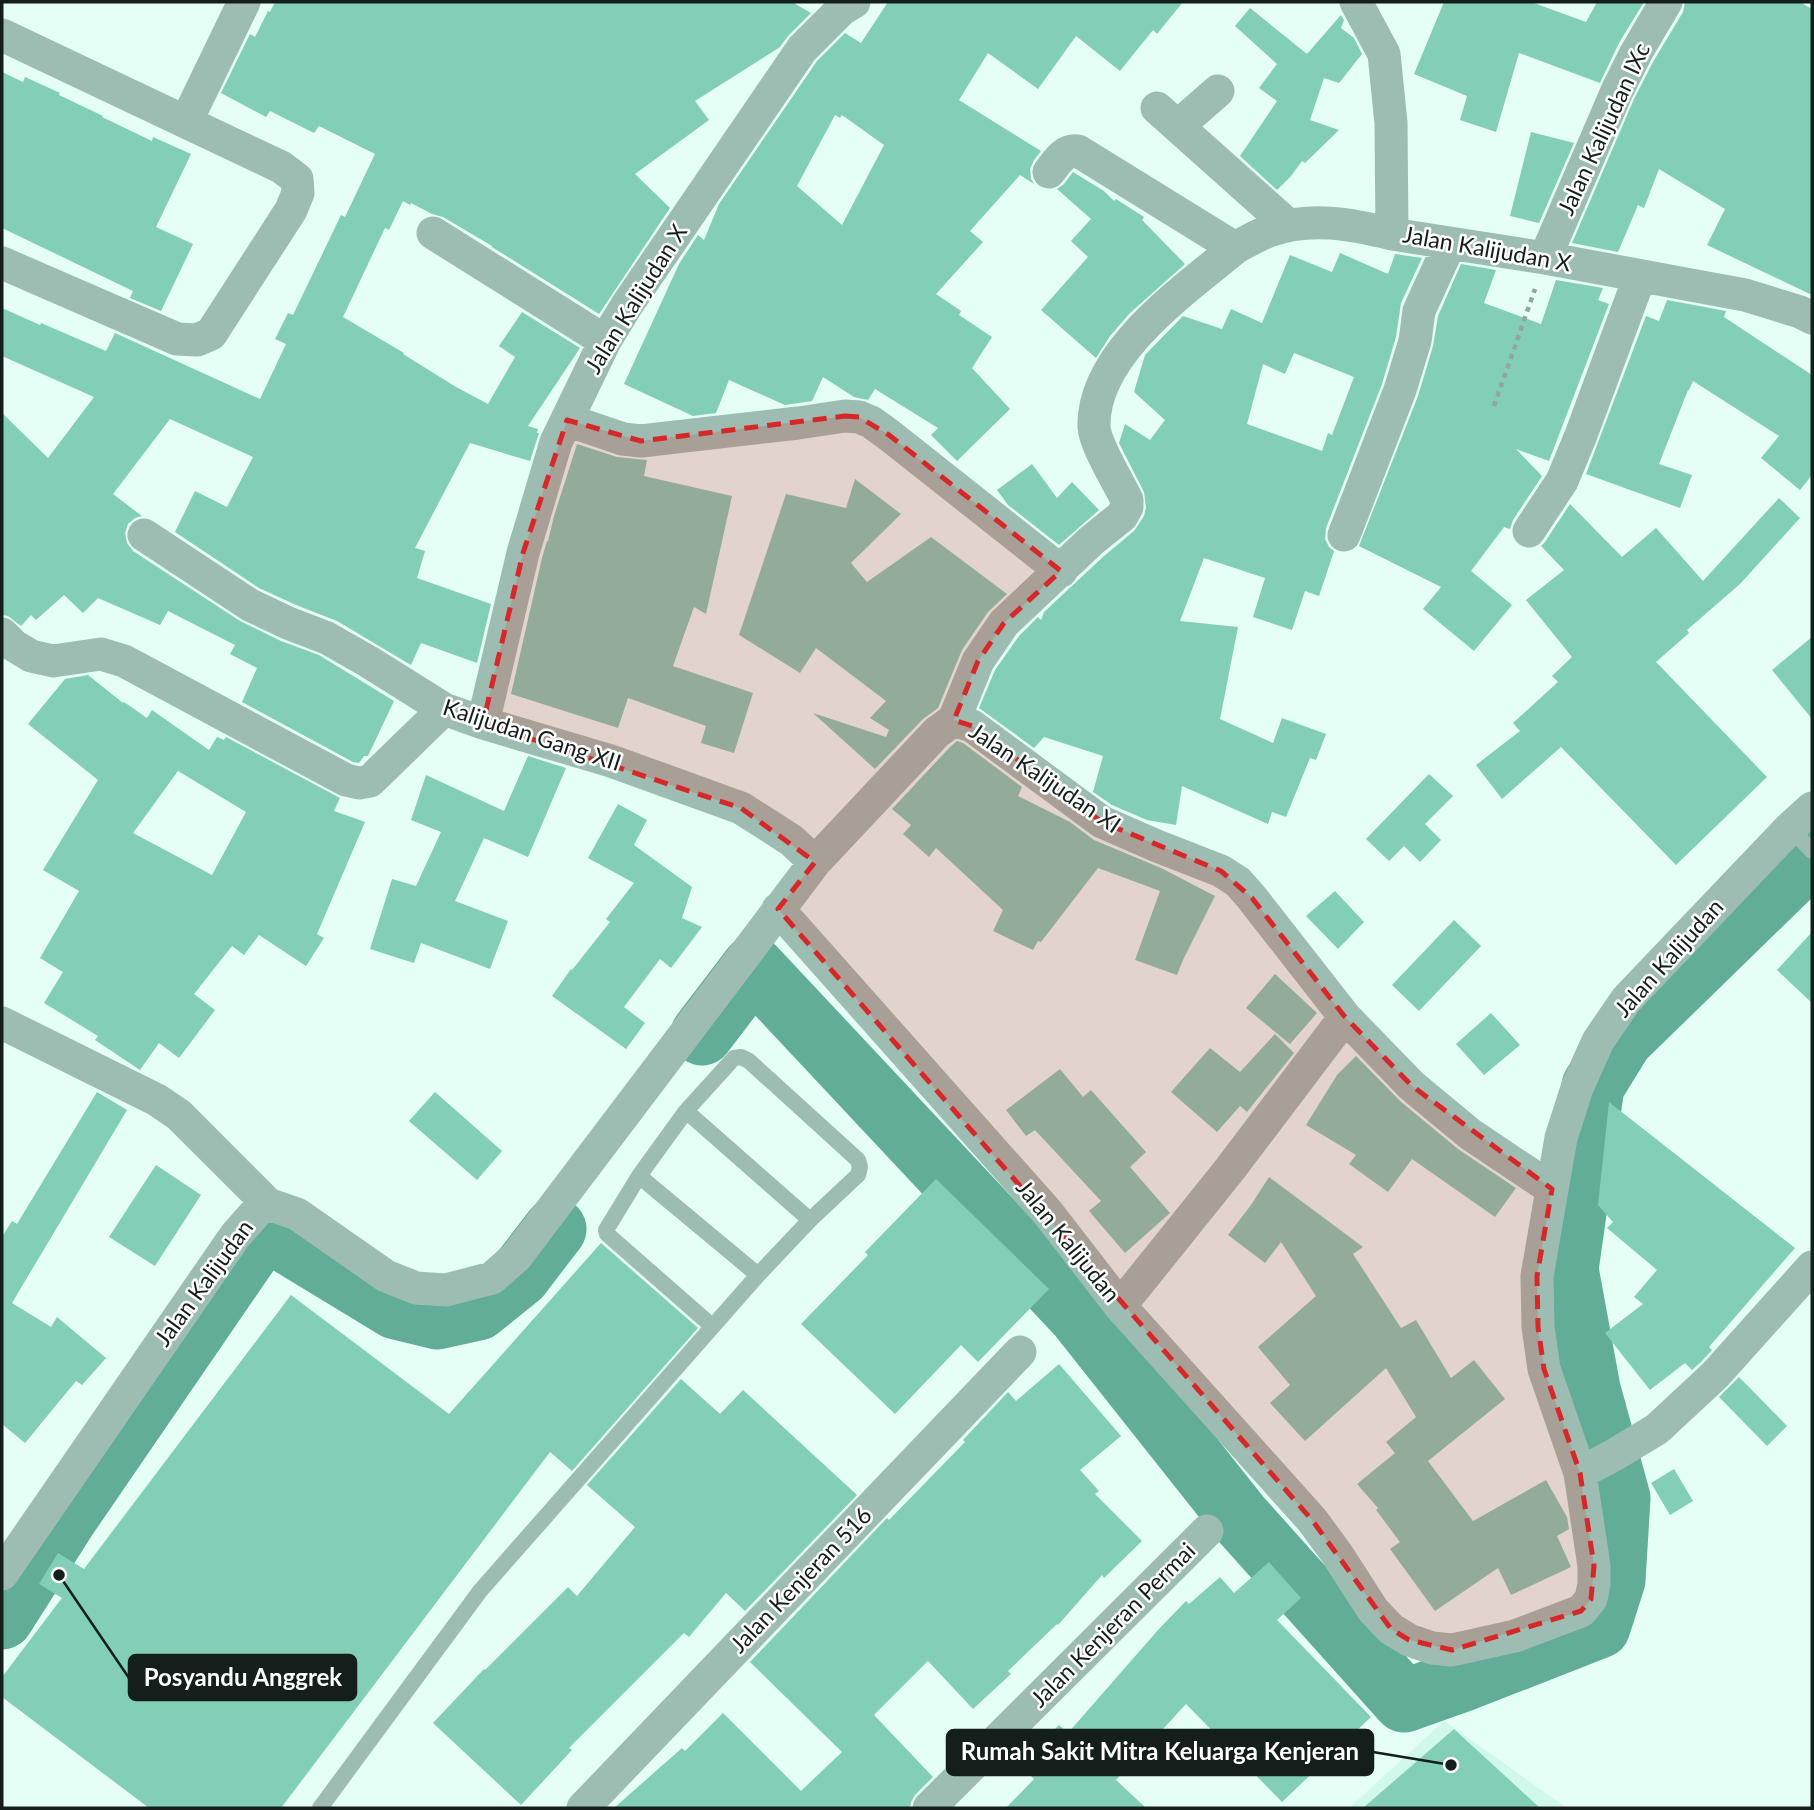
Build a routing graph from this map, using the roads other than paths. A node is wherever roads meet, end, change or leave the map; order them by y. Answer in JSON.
{"nodes":[{"id":1,"x":244,"y":2,"type":"edge"},
{"id":2,"x":854,"y":2,"type":"edge"},
{"id":3,"x":1356,"y":2,"type":"edge"},
{"id":4,"x":1666,"y":2,"type":"edge"},
{"id":5,"x":2,"y":35,"type":"edge"},
{"id":6,"x":1218,"y":91,"type":"dead end"},
{"id":7,"x":186,"y":122,"type":"junction"},
{"id":8,"x":1049,"y":172,"type":"dead end"},
{"id":9,"x":1288,"y":225,"type":"junction"},
{"id":10,"x":433,"y":233,"type":"dead end"},
{"id":11,"x":1392,"y":234,"type":"junction"},
{"id":12,"x":1450,"y":243,"type":"junction"},
{"id":13,"x":1236,"y":248,"type":"junction"},
{"id":14,"x":1545,"y":258,"type":"junction"},
{"id":15,"x":2,"y":263,"type":"edge"},
{"id":16,"x":1640,"y":276,"type":"junction"},
{"id":17,"x":1811,"y":314,"type":"edge"},
{"id":18,"x":605,"y":341,"type":"junction"},
{"id":19,"x":567,"y":420,"type":"junction"},
{"id":20,"x":1529,"y":531,"type":"dead end"},
{"id":21,"x":144,"y":535,"type":"dead end"},
{"id":22,"x":1343,"y":535,"type":"dead end"},
{"id":23,"x":1061,"y":570,"type":"junction"},
{"id":24,"x":2,"y":634,"type":"edge"},
{"id":25,"x":444,"y":709,"type":"junction"},
{"id":26,"x":954,"y":720,"type":"junction"},
{"id":27,"x":483,"y":723,"type":"junction"},
{"id":28,"x":1804,"y":832,"type":"edge"},
{"id":29,"x":815,"y":862,"type":"junction"},
{"id":30,"x":778,"y":909,"type":"junction"},
{"id":31,"x":1345,"y":1017,"type":"junction"},
{"id":32,"x":2,"y":1023,"type":"edge"},
{"id":33,"x":686,"y":1111,"type":"junction"},
{"id":34,"x":639,"y":1175,"type":"junction"},
{"id":35,"x":1552,"y":1189,"type":"junction"},
{"id":36,"x":268,"y":1204,"type":"junction"},
{"id":37,"x":810,"y":1220,"type":"junction"},
{"id":38,"x":1812,"y":1267,"type":"edge"},
{"id":39,"x":758,"y":1275,"type":"junction"},
{"id":40,"x":1120,"y":1306,"type":"junction"},
{"id":41,"x":712,"y":1326,"type":"junction"},
{"id":42,"x":1020,"y":1352,"type":"dead end"},
{"id":43,"x":1595,"y":1465,"type":"junction"},
{"id":44,"x":1207,"y":1531,"type":"dead end"},
{"id":45,"x":6,"y":1558,"type":"edge"},
{"id":46,"x":320,"y":1808,"type":"edge"},
{"id":47,"x":583,"y":1808,"type":"edge"},
{"id":48,"x":929,"y":1808,"type":"edge"}],
"edges":[{"from":1,"to":7,"type":"street"},
{"from":2,"to":18,"type":"street","name":"Jalan Kalijudan X"},
{"from":3,"to":11,"type":"street","name":"Jalan Kalijudan X"},
{"from":4,"to":14,"type":"street","name":"Jalan Kalijudan IXc"},
{"from":5,"to":7,"type":"street"},
{"from":6,"to":9,"type":"street"},
{"from":7,"to":15,"type":"street"},
{"from":8,"to":13,"type":"street"},
{"from":9,"to":11,"type":"street"},
{"from":9,"to":13,"type":"street"},
{"from":10,"to":18,"type":"street"},
{"from":11,"to":12,"type":"street","name":"Jalan Kalijudan X"},
{"from":12,"to":14,"type":"street","name":"Jalan Kalijudan X"},
{"from":12,"to":22,"type":"street"},
{"from":13,"to":23,"type":"street"},
{"from":14,"to":16,"type":"street","name":"Jalan Kalijudan X"},
{"from":16,"to":17,"type":"street","name":"Jalan Kalijudan X"},
{"from":16,"to":20,"type":"street"},
{"from":18,"to":19,"type":"street","name":"Jalan Kalijudan X"},
{"from":19,"to":23,"type":"street"},
{"from":19,"to":27,"type":"street","name":"Jalan Kalijudan X"},
{"from":21,"to":25,"type":"street","name":"Kalijudan Gang XII"},
{"from":23,"to":26,"type":"street"},
{"from":24,"to":25,"type":"street"},
{"from":25,"to":27,"type":"street","name":"Kalijudan Gang XII"},
{"from":26,"to":29,"type":"street","name":"Jalan Kalijudan XI"},
{"from":26,"to":31,"type":"street","name":"Jalan Kalijudan XI"},
{"from":27,"to":29,"type":"street","name":"Kalijudan Gang XII"},
{"from":28,"to":35,"type":"street","name":"Jalan Kalijudan"},
{"from":29,"to":30,"type":"street","name":"Jalan Kalijudan XI"},
{"from":30,"to":36,"type":"street","name":"Jalan Kalijudan"},
{"from":30,"to":40,"type":"street","name":"Jalan Kalijudan"},
{"from":31,"to":35,"type":"street","name":"Jalan Kalijudan XI"},
{"from":31,"to":40,"type":"street"},
{"from":32,"to":36,"type":"street"},
{"from":33,"to":34,"type":"lane"},
{"from":33,"to":37,"type":"lane"},
{"from":33,"to":37,"type":"lane"},
{"from":34,"to":39,"type":"lane"},
{"from":34,"to":41,"type":"lane"},
{"from":35,"to":43,"type":"street","name":"Jalan Kalijudan"},
{"from":36,"to":45,"type":"street","name":"Jalan Kalijudan"},
{"from":37,"to":39,"type":"lane"},
{"from":38,"to":43,"type":"street"},
{"from":39,"to":41,"type":"lane"},
{"from":40,"to":43,"type":"street","name":"Jalan Kalijudan"},
{"from":41,"to":46,"type":"lane"},
{"from":42,"to":47,"type":"street","name":"Jalan Kenjeran 516"},
{"from":44,"to":48,"type":"street","name":"Jalan Kenjeran Permai"}]}
